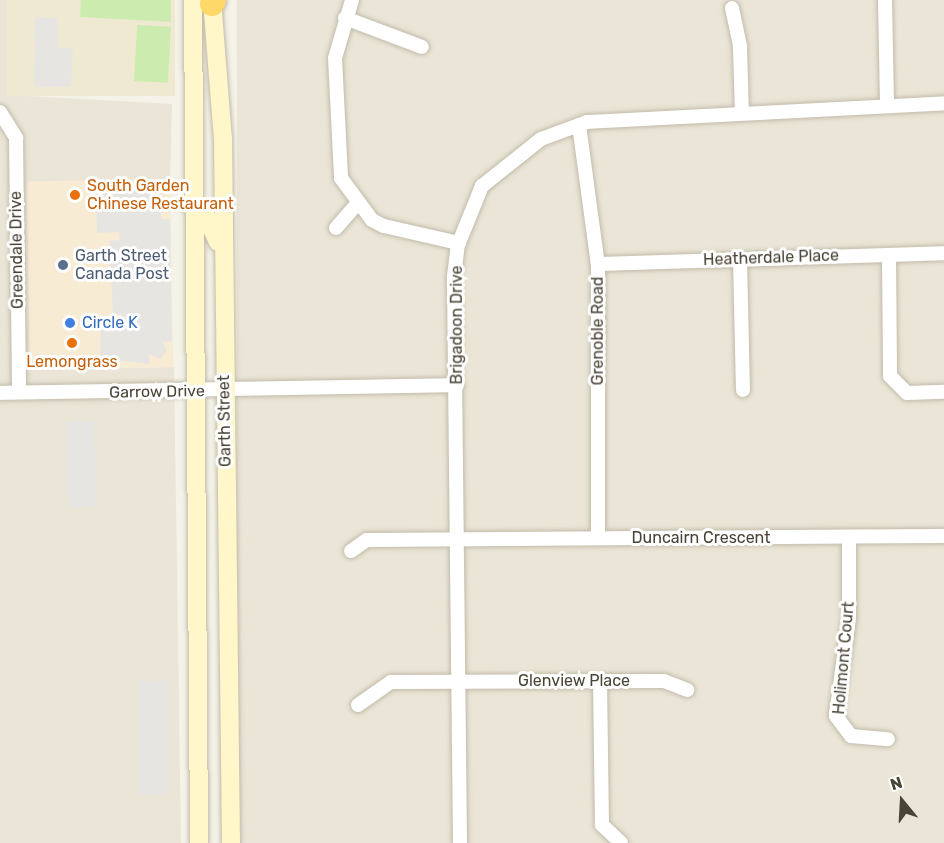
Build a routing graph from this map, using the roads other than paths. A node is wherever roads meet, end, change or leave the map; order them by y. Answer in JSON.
{"nodes":[{"id":1,"x":352,"y":0,"type":"edge"},
{"id":2,"x":885,"y":0,"type":"edge"},
{"id":3,"x":208,"y":1,"type":"edge"},
{"id":4,"x":732,"y":8,"type":"dead end"},
{"id":5,"x":345,"y":18,"type":"junction"},
{"id":6,"x":423,"y":47,"type":"dead end"},
{"id":7,"x":944,"y":103,"type":"edge"},
{"id":8,"x":887,"y":106,"type":"junction"},
{"id":9,"x":0,"y":112,"type":"edge"},
{"id":10,"x":742,"y":113,"type":"junction"},
{"id":11,"x":579,"y":125,"type":"junction"},
{"id":12,"x":358,"y":203,"type":"junction"},
{"id":13,"x":191,"y":206,"type":"junction"},
{"id":14,"x":336,"y":228,"type":"dead end"},
{"id":15,"x":459,"y":243,"type":"junction"},
{"id":16,"x":944,"y":253,"type":"edge"},
{"id":17,"x":890,"y":255,"type":"junction"},
{"id":18,"x":224,"y":259,"type":"junction"},
{"id":19,"x":740,"y":259,"type":"junction"},
{"id":20,"x":598,"y":264,"type":"junction"},
{"id":21,"x":457,"y":385,"type":"junction"},
{"id":22,"x":744,"y":390,"type":"dead end"},
{"id":23,"x":19,"y":392,"type":"junction"},
{"id":24,"x":194,"y":392,"type":"junction"},
{"id":25,"x":224,"y":392,"type":"junction"},
{"id":26,"x":0,"y":393,"type":"edge"},
{"id":27,"x":944,"y":393,"type":"edge"},
{"id":28,"x":944,"y":536,"type":"edge"},
{"id":29,"x":849,"y":537,"type":"junction"},
{"id":30,"x":598,"y":538,"type":"junction"},
{"id":31,"x":457,"y":540,"type":"junction"},
{"id":32,"x":351,"y":551,"type":"dead end"},
{"id":33,"x":600,"y":681,"type":"junction"},
{"id":34,"x":459,"y":683,"type":"junction"},
{"id":35,"x":687,"y":690,"type":"dead end"},
{"id":36,"x":358,"y":705,"type":"dead end"},
{"id":37,"x":888,"y":739,"type":"dead end"},
{"id":38,"x":200,"y":814,"type":"junction"},
{"id":39,"x":200,"y":843,"type":"edge"},
{"id":40,"x":211,"y":843,"type":"edge"},
{"id":41,"x":231,"y":843,"type":"edge"},
{"id":42,"x":460,"y":843,"type":"edge"},
{"id":43,"x":621,"y":843,"type":"edge"}],
"edges":[{"from":1,"to":5,"type":"street"},
{"from":2,"to":8,"type":"street"},
{"from":3,"to":13,"type":"main road","name":"Garth Street"},
{"from":3,"to":18,"type":"main road","name":"Garth Street"},
{"from":4,"to":10,"type":"street"},
{"from":5,"to":6,"type":"street"},
{"from":5,"to":12,"type":"street"},
{"from":7,"to":8,"type":"street","name":"Brigadoon Drive"},
{"from":8,"to":10,"type":"street","name":"Brigadoon Drive"},
{"from":9,"to":23,"type":"street","name":"Greendale Drive"},
{"from":10,"to":11,"type":"street","name":"Brigadoon Drive"},
{"from":11,"to":15,"type":"street","name":"Brigadoon Drive"},
{"from":11,"to":20,"type":"street","name":"Grenoble Road"},
{"from":12,"to":14,"type":"street"},
{"from":12,"to":15,"type":"street"},
{"from":13,"to":18,"type":"main road"},
{"from":13,"to":24,"type":"main road","name":"Garth Street"},
{"from":15,"to":21,"type":"street","name":"Brigadoon Drive"},
{"from":16,"to":17,"type":"street","name":"Heatherdale Place"},
{"from":17,"to":19,"type":"street","name":"Heatherdale Place"},
{"from":17,"to":27,"type":"street"},
{"from":18,"to":25,"type":"main road","name":"Garth Street"},
{"from":19,"to":20,"type":"street","name":"Heatherdale Place"},
{"from":19,"to":22,"type":"street"},
{"from":20,"to":30,"type":"street","name":"Grenoble Road"},
{"from":21,"to":25,"type":"street","name":"Garrow Drive"},
{"from":21,"to":31,"type":"street","name":"Brigadoon Drive"},
{"from":23,"to":24,"type":"street","name":"Garrow Drive"},
{"from":23,"to":26,"type":"street","name":"Garrow Drive"},
{"from":24,"to":25,"type":"street","name":"Garrow Drive"},
{"from":24,"to":38,"type":"main road","name":"Garth Street"},
{"from":25,"to":41,"type":"main road","name":"Garth Street"},
{"from":28,"to":29,"type":"street","name":"Duncairn Crescent"},
{"from":29,"to":30,"type":"street","name":"Duncairn Crescent"},
{"from":29,"to":37,"type":"street","name":"Holimont Court"},
{"from":30,"to":31,"type":"street","name":"Duncairn Crescent"},
{"from":31,"to":32,"type":"street","name":"Duncairn Crescent"},
{"from":31,"to":34,"type":"street","name":"Brigadoon Drive"},
{"from":33,"to":34,"type":"street","name":"Glenview Place"},
{"from":33,"to":35,"type":"street","name":"Glenview Place"},
{"from":33,"to":43,"type":"street"},
{"from":34,"to":36,"type":"street","name":"Glenview Place"},
{"from":34,"to":42,"type":"street","name":"Brigadoon Drive"},
{"from":38,"to":39,"type":"main road","name":"Garth Street"},
{"from":38,"to":40,"type":"main road"}]}
